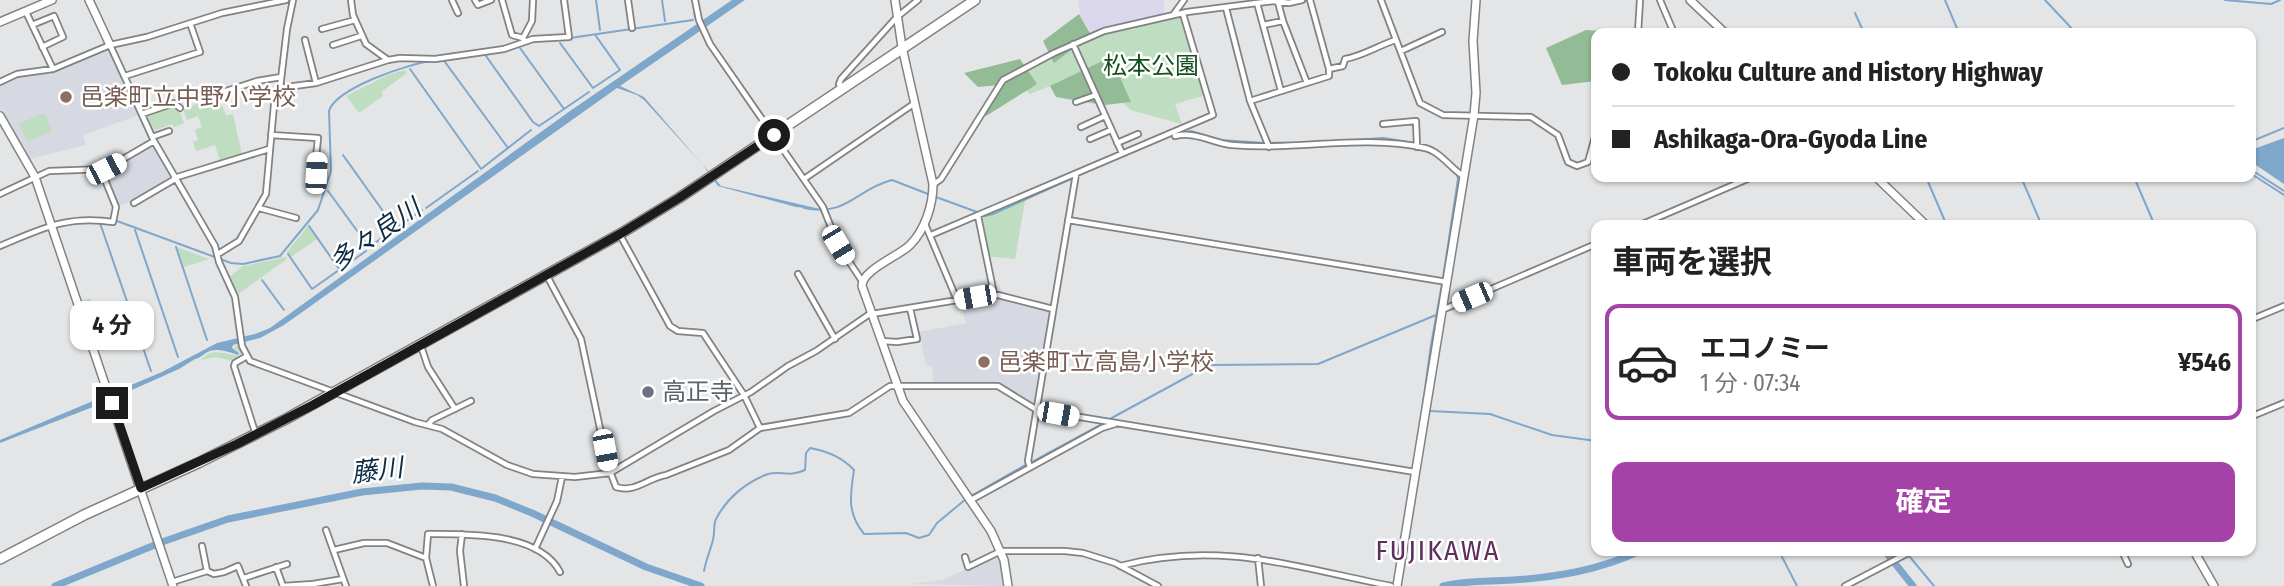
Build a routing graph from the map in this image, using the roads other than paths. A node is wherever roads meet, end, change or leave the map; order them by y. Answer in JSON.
{"nodes":[{"id":1,"x":52,"y":0,"type":"edge"},
{"id":2,"x":89,"y":0,"type":"edge"},
{"id":3,"x":286,"y":0,"type":"edge"},
{"id":4,"x":293,"y":0,"type":"edge"},
{"id":5,"x":351,"y":0,"type":"edge"},
{"id":6,"x":461,"y":0,"type":"edge"},
{"id":7,"x":475,"y":0,"type":"edge"},
{"id":8,"x":491,"y":0,"type":"edge"},
{"id":9,"x":502,"y":0,"type":"edge"},
{"id":10,"x":533,"y":0,"type":"edge"},
{"id":11,"x":564,"y":0,"type":"edge"},
{"id":12,"x":628,"y":0,"type":"edge"},
{"id":13,"x":695,"y":0,"type":"edge"},
{"id":14,"x":895,"y":0,"type":"edge"},
{"id":15,"x":918,"y":0,"type":"edge"},
{"id":16,"x":975,"y":0,"type":"edge"},
{"id":17,"x":1184,"y":0,"type":"edge"},
{"id":18,"x":1302,"y":0,"type":"edge"},
{"id":19,"x":1310,"y":0,"type":"edge"},
{"id":20,"x":1381,"y":0,"type":"edge"},
{"id":21,"x":1476,"y":0,"type":"edge"},
{"id":22,"x":1640,"y":0,"type":"edge"},
{"id":23,"x":1660,"y":0,"type":"edge"},
{"id":24,"x":1690,"y":0,"type":"edge"},
{"id":25,"x":272,"y":1,"type":"edge"},
{"id":26,"x":452,"y":1,"type":"edge"},
{"id":27,"x":1278,"y":1,"type":"edge"},
{"id":28,"x":36,"y":3,"type":"edge"},
{"id":29,"x":1257,"y":3,"type":"junction"},
{"id":30,"x":1226,"y":8,"type":"junction"},
{"id":31,"x":26,"y":12,"type":"junction"},
{"id":32,"x":458,"y":13,"type":"dead end"},
{"id":33,"x":1183,"y":13,"type":"junction"},
{"id":34,"x":1172,"y":16,"type":"junction"},
{"id":35,"x":897,"y":17,"type":"junction"},
{"id":36,"x":355,"y":20,"type":"junction"},
{"id":37,"x":1283,"y":21,"type":"junction"},
{"id":38,"x":0,"y":22,"type":"edge"},
{"id":39,"x":190,"y":23,"type":"junction"},
{"id":40,"x":32,"y":25,"type":"junction"},
{"id":41,"x":1264,"y":25,"type":"junction"},
{"id":42,"x":632,"y":28,"type":"dead end"},
{"id":43,"x":1638,"y":28,"type":"edge"},
{"id":44,"x":1672,"y":28,"type":"edge"},
{"id":45,"x":1720,"y":28,"type":"edge"},
{"id":46,"x":322,"y":29,"type":"dead end"},
{"id":47,"x":1441,"y":32,"type":"dead end"},
{"id":48,"x":361,"y":36,"type":"junction"},
{"id":49,"x":524,"y":39,"type":"junction"},
{"id":50,"x":305,"y":40,"type":"dead end"},
{"id":51,"x":1396,"y":40,"type":"junction"},
{"id":52,"x":1073,"y":44,"type":"junction"},
{"id":53,"x":110,"y":45,"type":"junction"},
{"id":54,"x":334,"y":45,"type":"dead end"},
{"id":55,"x":42,"y":47,"type":"junction"},
{"id":56,"x":902,"y":47,"type":"junction"},
{"id":57,"x":1401,"y":51,"type":"junction"},
{"id":58,"x":387,"y":60,"type":"junction"},
{"id":59,"x":53,"y":69,"type":"junction"},
{"id":60,"x":1329,"y":69,"type":"junction"},
{"id":61,"x":125,"y":76,"type":"junction"},
{"id":62,"x":281,"y":77,"type":"junction"},
{"id":63,"x":0,"y":82,"type":"edge"},
{"id":64,"x":316,"y":83,"type":"junction"},
{"id":65,"x":1307,"y":83,"type":"junction"},
{"id":66,"x":280,"y":88,"type":"junction"},
{"id":67,"x":841,"y":89,"type":"junction"},
{"id":68,"x":1281,"y":91,"type":"junction"},
{"id":69,"x":212,"y":93,"type":"dead end"},
{"id":70,"x":1096,"y":95,"type":"junction"},
{"id":71,"x":1250,"y":101,"type":"junction"},
{"id":72,"x":1076,"y":102,"type":"dead end"},
{"id":73,"x":915,"y":103,"type":"junction"},
{"id":74,"x":180,"y":108,"type":"dead end"},
{"id":75,"x":142,"y":114,"type":"junction"},
{"id":76,"x":1474,"y":115,"type":"junction"},
{"id":77,"x":0,"y":116,"type":"edge"},
{"id":78,"x":1105,"y":116,"type":"junction"},
{"id":79,"x":1383,"y":124,"type":"dead end"},
{"id":80,"x":1081,"y":127,"type":"dead end"},
{"id":81,"x":1111,"y":130,"type":"junction"},
{"id":82,"x":169,"y":131,"type":"dead end"},
{"id":83,"x":1138,"y":134,"type":"dead end"},
{"id":84,"x":271,"y":135,"type":"junction"},
{"id":85,"x":774,"y":135,"type":"junction"},
{"id":86,"x":1175,"y":136,"type":"dead end"},
{"id":87,"x":153,"y":139,"type":"junction"},
{"id":88,"x":1090,"y":139,"type":"dead end"},
{"id":89,"x":1117,"y":142,"type":"junction"},
{"id":90,"x":1269,"y":147,"type":"junction"},
{"id":91,"x":1418,"y":147,"type":"junction"},
{"id":92,"x":270,"y":149,"type":"junction"},
{"id":93,"x":1591,"y":151,"type":"edge"},
{"id":94,"x":1122,"y":153,"type":"junction"},
{"id":95,"x":101,"y":170,"type":"junction"},
{"id":96,"x":1076,"y":173,"type":"junction"},
{"id":97,"x":1463,"y":176,"type":"junction"},
{"id":98,"x":35,"y":177,"type":"junction"},
{"id":99,"x":804,"y":178,"type":"junction"},
{"id":100,"x":174,"y":179,"type":"junction"},
{"id":101,"x":1880,"y":182,"type":"edge"},
{"id":102,"x":1738,"y":183,"type":"edge"},
{"id":103,"x":933,"y":184,"type":"junction"},
{"id":104,"x":313,"y":186,"type":"dead end"},
{"id":105,"x":0,"y":194,"type":"edge"},
{"id":106,"x":134,"y":203,"type":"dead end"},
{"id":107,"x":259,"y":208,"type":"junction"},
{"id":108,"x":978,"y":216,"type":"junction"},
{"id":109,"x":296,"y":218,"type":"dead end"},
{"id":110,"x":1068,"y":220,"type":"junction"},
{"id":111,"x":1652,"y":220,"type":"edge"},
{"id":112,"x":1921,"y":220,"type":"edge"},
{"id":113,"x":925,"y":222,"type":"junction"},
{"id":114,"x":52,"y":224,"type":"junction"},
{"id":115,"x":620,"y":234,"type":"junction"},
{"id":116,"x":930,"y":235,"type":"junction"},
{"id":117,"x":0,"y":246,"type":"edge"},
{"id":118,"x":1591,"y":246,"type":"edge"},
{"id":119,"x":218,"y":254,"type":"junction"},
{"id":120,"x":798,"y":274,"type":"dead end"},
{"id":121,"x":547,"y":275,"type":"junction"},
{"id":122,"x":862,"y":281,"type":"junction"},
{"id":123,"x":1447,"y":282,"type":"junction"},
{"id":124,"x":994,"y":294,"type":"junction"},
{"id":125,"x":957,"y":300,"type":"junction"},
{"id":126,"x":2284,"y":306,"type":"edge"},
{"id":127,"x":910,"y":308,"type":"junction"},
{"id":128,"x":1053,"y":309,"type":"junction"},
{"id":129,"x":1442,"y":310,"type":"junction"},
{"id":130,"x":872,"y":313,"type":"junction"},
{"id":131,"x":2256,"y":318,"type":"edge"},
{"id":132,"x":835,"y":338,"type":"junction"},
{"id":133,"x":882,"y":341,"type":"junction"},
{"id":134,"x":421,"y":345,"type":"junction"},
{"id":135,"x":247,"y":356,"type":"junction"},
{"id":136,"x":897,"y":386,"type":"junction"},
{"id":137,"x":334,"y":393,"type":"junction"},
{"id":138,"x":744,"y":395,"type":"junction"},
{"id":139,"x":471,"y":401,"type":"dead end"},
{"id":140,"x":2284,"y":403,"type":"edge"},
{"id":141,"x":455,"y":410,"type":"junction"},
{"id":142,"x":1037,"y":410,"type":"junction"},
{"id":143,"x":2256,"y":415,"type":"edge"},
{"id":144,"x":1114,"y":423,"type":"junction"},
{"id":145,"x":425,"y":426,"type":"junction"},
{"id":146,"x":760,"y":428,"type":"junction"},
{"id":147,"x":256,"y":435,"type":"junction"},
{"id":148,"x":1030,"y":467,"type":"junction"},
{"id":149,"x":1415,"y":472,"type":"junction"},
{"id":150,"x":610,"y":473,"type":"junction"},
{"id":151,"x":562,"y":477,"type":"junction"},
{"id":152,"x":141,"y":488,"type":"junction"},
{"id":153,"x":969,"y":498,"type":"junction"},
{"id":154,"x":326,"y":530,"type":"dead end"},
{"id":155,"x":462,"y":534,"type":"junction"},
{"id":156,"x":202,"y":546,"type":"dead end"},
{"id":157,"x":535,"y":549,"type":"junction"},
{"id":158,"x":334,"y":550,"type":"junction"},
{"id":159,"x":1001,"y":551,"type":"junction"},
{"id":160,"x":1901,"y":556,"type":"edge"},
{"id":161,"x":2124,"y":556,"type":"edge"},
{"id":162,"x":2197,"y":556,"type":"edge"},
{"id":163,"x":965,"y":557,"type":"dead end"},
{"id":164,"x":426,"y":558,"type":"junction"},
{"id":165,"x":1258,"y":558,"type":"junction"},
{"id":166,"x":0,"y":559,"type":"edge"},
{"id":167,"x":287,"y":564,"type":"dead end"},
{"id":168,"x":2127,"y":564,"type":"dead end"},
{"id":169,"x":1120,"y":566,"type":"junction"},
{"id":170,"x":276,"y":567,"type":"junction"},
{"id":171,"x":207,"y":571,"type":"junction"},
{"id":172,"x":561,"y":572,"type":"dead end"},
{"id":173,"x":244,"y":578,"type":"junction"},
{"id":174,"x":343,"y":579,"type":"junction"},
{"id":175,"x":172,"y":584,"type":"edge"},
{"id":176,"x":246,"y":586,"type":"edge"},
{"id":177,"x":346,"y":586,"type":"edge"},
{"id":178,"x":433,"y":586,"type":"edge"},
{"id":179,"x":464,"y":586,"type":"edge"},
{"id":180,"x":1008,"y":586,"type":"edge"},
{"id":181,"x":1158,"y":586,"type":"edge"},
{"id":182,"x":1261,"y":586,"type":"edge"},
{"id":183,"x":1391,"y":586,"type":"edge"},
{"id":184,"x":1397,"y":586,"type":"edge"},
{"id":185,"x":1845,"y":586,"type":"edge"},
{"id":186,"x":2214,"y":586,"type":"edge"}],
"edges":[{"from":1,"to":28,"type":"main road"},
{"from":2,"to":53,"type":"main road"},
{"from":3,"to":25,"type":"street"},
{"from":4,"to":62,"type":"street"},
{"from":5,"to":36,"type":"street"},
{"from":6,"to":26,"type":"street"},
{"from":7,"to":8,"type":"street"},
{"from":9,"to":49,"type":"street"},
{"from":10,"to":49,"type":"street"},
{"from":11,"to":49,"type":"street"},
{"from":12,"to":42,"type":"street"},
{"from":13,"to":85,"type":"street"},
{"from":14,"to":35,"type":"main road"},
{"from":15,"to":35,"type":"street"},
{"from":16,"to":56,"type":"highway"},
{"from":17,"to":34,"type":"street"},
{"from":18,"to":27,"type":"street"},
{"from":19,"to":60,"type":"street"},
{"from":20,"to":51,"type":"street"},
{"from":21,"to":76,"type":"main road"},
{"from":22,"to":43,"type":"street"},
{"from":23,"to":44,"type":"street"},
{"from":24,"to":45,"type":"main road"},
{"from":25,"to":39,"type":"street"},
{"from":26,"to":32,"type":"street"},
{"from":27,"to":29,"type":"street"},
{"from":27,"to":37,"type":"street"},
{"from":28,"to":31,"type":"main road"},
{"from":29,"to":30,"type":"street"},
{"from":29,"to":41,"type":"street"},
{"from":30,"to":33,"type":"street"},
{"from":30,"to":71,"type":"street"},
{"from":31,"to":38,"type":"main road"},
{"from":31,"to":40,"type":"street"},
{"from":33,"to":34,"type":"street"},
{"from":33,"to":94,"type":"street"},
{"from":34,"to":52,"type":"street"},
{"from":35,"to":56,"type":"main road"},
{"from":35,"to":67,"type":"street"},
{"from":36,"to":46,"type":"street"},
{"from":36,"to":48,"type":"street"},
{"from":37,"to":41,"type":"street"},
{"from":37,"to":65,"type":"street"},
{"from":39,"to":53,"type":"street"},
{"from":39,"to":61,"type":"street"},
{"from":40,"to":55,"type":"street"},
{"from":40,"to":55,"type":"street"},
{"from":41,"to":68,"type":"street"},
{"from":47,"to":57,"type":"street"},
{"from":48,"to":54,"type":"street"},
{"from":48,"to":58,"type":"street"},
{"from":49,"to":58,"type":"street"},
{"from":50,"to":64,"type":"street"},
{"from":51,"to":57,"type":"street"},
{"from":51,"to":60,"type":"street"},
{"from":52,"to":70,"type":"street"},
{"from":52,"to":103,"type":"street"},
{"from":53,"to":59,"type":"street"},
{"from":53,"to":61,"type":"street"},
{"from":55,"to":59,"type":"street"},
{"from":56,"to":67,"type":"highway"},
{"from":56,"to":73,"type":"main road"},
{"from":57,"to":76,"type":"street"},
{"from":58,"to":64,"type":"street"},
{"from":59,"to":63,"type":"street"},
{"from":60,"to":65,"type":"street"},
{"from":61,"to":75,"type":"street"},
{"from":62,"to":66,"type":"street"},
{"from":62,"to":69,"type":"street"},
{"from":64,"to":66,"type":"street"},
{"from":65,"to":68,"type":"street"},
{"from":66,"to":84,"type":"street"},
{"from":67,"to":85,"type":"highway"},
{"from":68,"to":71,"type":"street"},
{"from":70,"to":72,"type":"street"},
{"from":70,"to":78,"type":"street"},
{"from":71,"to":90,"type":"street"},
{"from":73,"to":99,"type":"street"},
{"from":73,"to":103,"type":"main road"},
{"from":74,"to":75,"type":"street"},
{"from":75,"to":87,"type":"street"},
{"from":76,"to":93,"type":"street"},
{"from":76,"to":97,"type":"main road"},
{"from":77,"to":98,"type":"main road"},
{"from":78,"to":80,"type":"street"},
{"from":78,"to":81,"type":"street"},
{"from":79,"to":91,"type":"street"},
{"from":81,"to":88,"type":"street"},
{"from":81,"to":89,"type":"street"},
{"from":82,"to":87,"type":"street"},
{"from":83,"to":89,"type":"street"},
{"from":84,"to":92,"type":"street"},
{"from":84,"to":104,"type":"street"},
{"from":85,"to":99,"type":"street"},
{"from":85,"to":115,"type":"highway"},
{"from":86,"to":90,"type":"street"},
{"from":87,"to":95,"type":"street"},
{"from":87,"to":100,"type":"street"},
{"from":89,"to":94,"type":"street"},
{"from":90,"to":91,"type":"street"},
{"from":91,"to":97,"type":"street"},
{"from":92,"to":100,"type":"street"},
{"from":92,"to":107,"type":"street"},
{"from":94,"to":96,"type":"street"},
{"from":95,"to":98,"type":"street"},
{"from":95,"to":114,"type":"street"},
{"from":96,"to":108,"type":"street"},
{"from":96,"to":110,"type":"street"},
{"from":97,"to":123,"type":"main road"},
{"from":98,"to":105,"type":"street"},
{"from":98,"to":114,"type":"main road"},
{"from":99,"to":122,"type":"street"},
{"from":100,"to":106,"type":"street"},
{"from":100,"to":119,"type":"street"},
{"from":101,"to":112,"type":"main road"},
{"from":102,"to":111,"type":"street"},
{"from":103,"to":113,"type":"main road"},
{"from":107,"to":109,"type":"street"},
{"from":107,"to":119,"type":"street"},
{"from":108,"to":116,"type":"street"},
{"from":108,"to":124,"type":"street"},
{"from":110,"to":123,"type":"street"},
{"from":110,"to":128,"type":"street"},
{"from":113,"to":116,"type":"street"},
{"from":113,"to":122,"type":"main road"},
{"from":114,"to":117,"type":"street"},
{"from":114,"to":152,"type":"main road"},
{"from":115,"to":121,"type":"highway"},
{"from":115,"to":138,"type":"street"},
{"from":116,"to":125,"type":"street"},
{"from":118,"to":129,"type":"street"},
{"from":119,"to":135,"type":"street"},
{"from":120,"to":132,"type":"street"},
{"from":121,"to":134,"type":"highway"},
{"from":121,"to":150,"type":"street"},
{"from":122,"to":130,"type":"main road"},
{"from":123,"to":129,"type":"main road"},
{"from":124,"to":125,"type":"street"},
{"from":124,"to":128,"type":"street"},
{"from":125,"to":127,"type":"street"},
{"from":126,"to":131,"type":"street"},
{"from":127,"to":130,"type":"street"},
{"from":127,"to":133,"type":"street"},
{"from":128,"to":142,"type":"street"},
{"from":129,"to":149,"type":"main road"},
{"from":130,"to":132,"type":"street"},
{"from":130,"to":133,"type":"main road"},
{"from":132,"to":138,"type":"street"},
{"from":133,"to":136,"type":"main road"},
{"from":134,"to":137,"type":"highway"},
{"from":134,"to":141,"type":"street"},
{"from":135,"to":137,"type":"street"},
{"from":135,"to":147,"type":"street"},
{"from":136,"to":142,"type":"street"},
{"from":136,"to":146,"type":"street"},
{"from":136,"to":153,"type":"main road"},
{"from":137,"to":145,"type":"street"},
{"from":137,"to":147,"type":"highway"},
{"from":138,"to":146,"type":"street"},
{"from":138,"to":150,"type":"street"},
{"from":139,"to":141,"type":"street"},
{"from":140,"to":143,"type":"street"},
{"from":141,"to":145,"type":"street"},
{"from":142,"to":144,"type":"street"},
{"from":142,"to":148,"type":"street"},
{"from":144,"to":148,"type":"street"},
{"from":144,"to":149,"type":"street"},
{"from":145,"to":151,"type":"street"},
{"from":146,"to":150,"type":"street"},
{"from":147,"to":152,"type":"highway"},
{"from":148,"to":153,"type":"street"},
{"from":149,"to":184,"type":"main road"},
{"from":150,"to":151,"type":"street"},
{"from":151,"to":157,"type":"street"},
{"from":152,"to":166,"type":"highway"},
{"from":152,"to":175,"type":"main road"},
{"from":153,"to":159,"type":"main road"},
{"from":154,"to":158,"type":"street"},
{"from":155,"to":157,"type":"street"},
{"from":155,"to":164,"type":"street"},
{"from":155,"to":179,"type":"street"},
{"from":156,"to":171,"type":"street"},
{"from":157,"to":172,"type":"street"},
{"from":158,"to":164,"type":"street"},
{"from":158,"to":174,"type":"street"},
{"from":159,"to":163,"type":"street"},
{"from":159,"to":169,"type":"street"},
{"from":159,"to":180,"type":"main road"},
{"from":160,"to":185,"type":"street"},
{"from":161,"to":168,"type":"street"},
{"from":162,"to":186,"type":"main road"},
{"from":164,"to":178,"type":"street"},
{"from":165,"to":169,"type":"street"},
{"from":165,"to":182,"type":"street"},
{"from":165,"to":183,"type":"street"},
{"from":167,"to":170,"type":"street"},
{"from":169,"to":181,"type":"street"},
{"from":170,"to":173,"type":"street"},
{"from":170,"to":174,"type":"street"},
{"from":171,"to":173,"type":"street"},
{"from":171,"to":175,"type":"street"},
{"from":173,"to":176,"type":"street"},
{"from":174,"to":177,"type":"street"}]}
